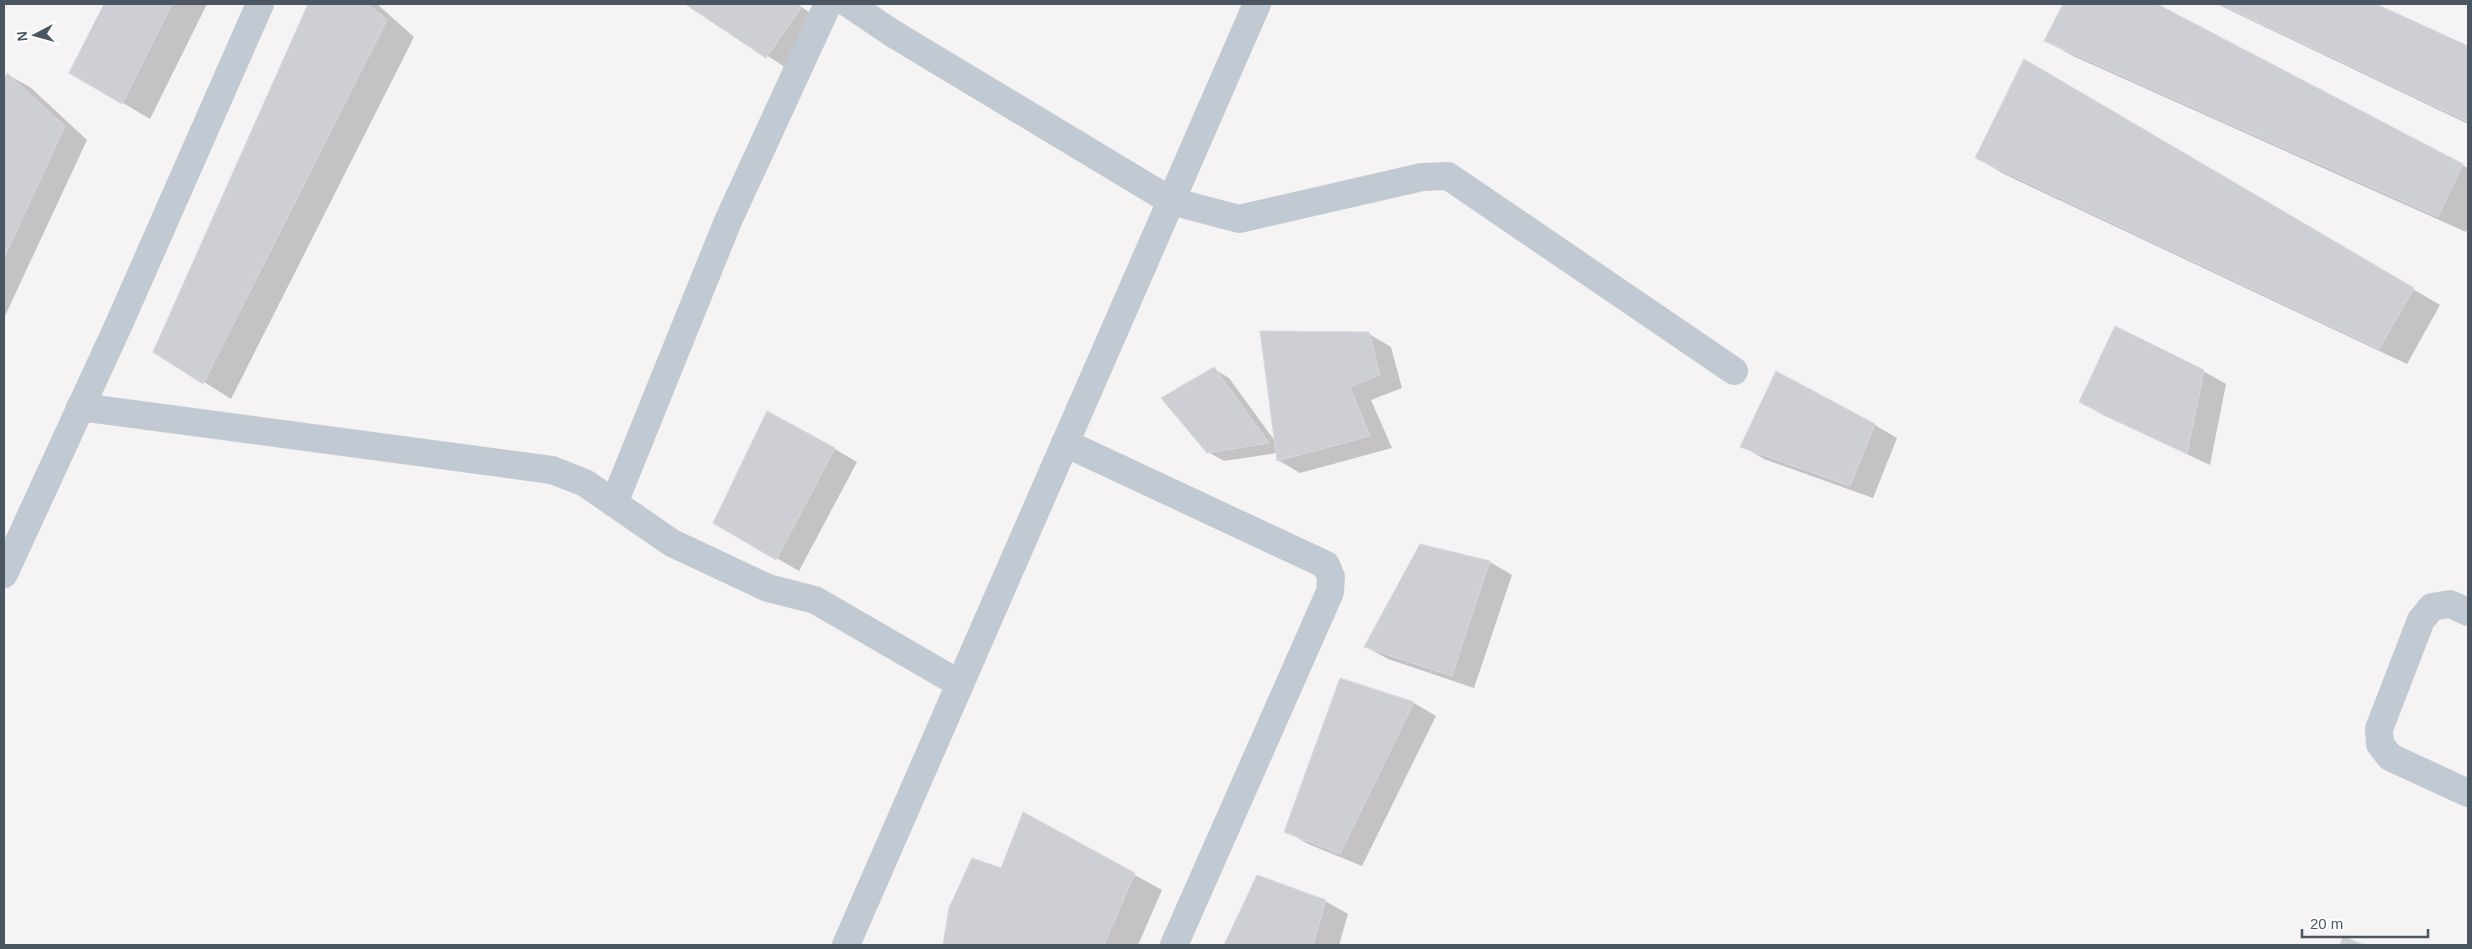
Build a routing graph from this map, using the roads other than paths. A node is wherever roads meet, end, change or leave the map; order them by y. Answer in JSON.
{"nodes":[{"id":1,"x":260,"y":4,"type":"edge"},
{"id":2,"x":828,"y":4,"type":"edge"},
{"id":3,"x":849,"y":4,"type":"edge"},
{"id":4,"x":1257,"y":4,"type":"edge"},
{"id":5,"x":1171,"y":200,"type":"junction"},
{"id":6,"x":1734,"y":371,"type":"dead end"},
{"id":7,"x":80,"y":407,"type":"junction"},
{"id":8,"x":1065,"y":443,"type":"junction"},
{"id":9,"x":614,"y":503,"type":"junction"},
{"id":10,"x":4,"y":574,"type":"edge"},
{"id":11,"x":2468,"y":612,"type":"edge"},
{"id":12,"x":960,"y":684,"type":"junction"},
{"id":13,"x":2468,"y":793,"type":"edge"},
{"id":14,"x":846,"y":945,"type":"edge"},
{"id":15,"x":1174,"y":945,"type":"edge"}],
"edges":[{"from":1,"to":7,"type":"lane"},
{"from":2,"to":9,"type":"lane"},
{"from":3,"to":5,"type":"lane"},
{"from":4,"to":5,"type":"lane"},
{"from":5,"to":6,"type":"lane"},
{"from":5,"to":8,"type":"lane"},
{"from":7,"to":9,"type":"lane"},
{"from":7,"to":10,"type":"lane"},
{"from":8,"to":12,"type":"lane"},
{"from":8,"to":15,"type":"lane"},
{"from":9,"to":12,"type":"lane"},
{"from":11,"to":13,"type":"lane"},
{"from":12,"to":14,"type":"lane"}]}
